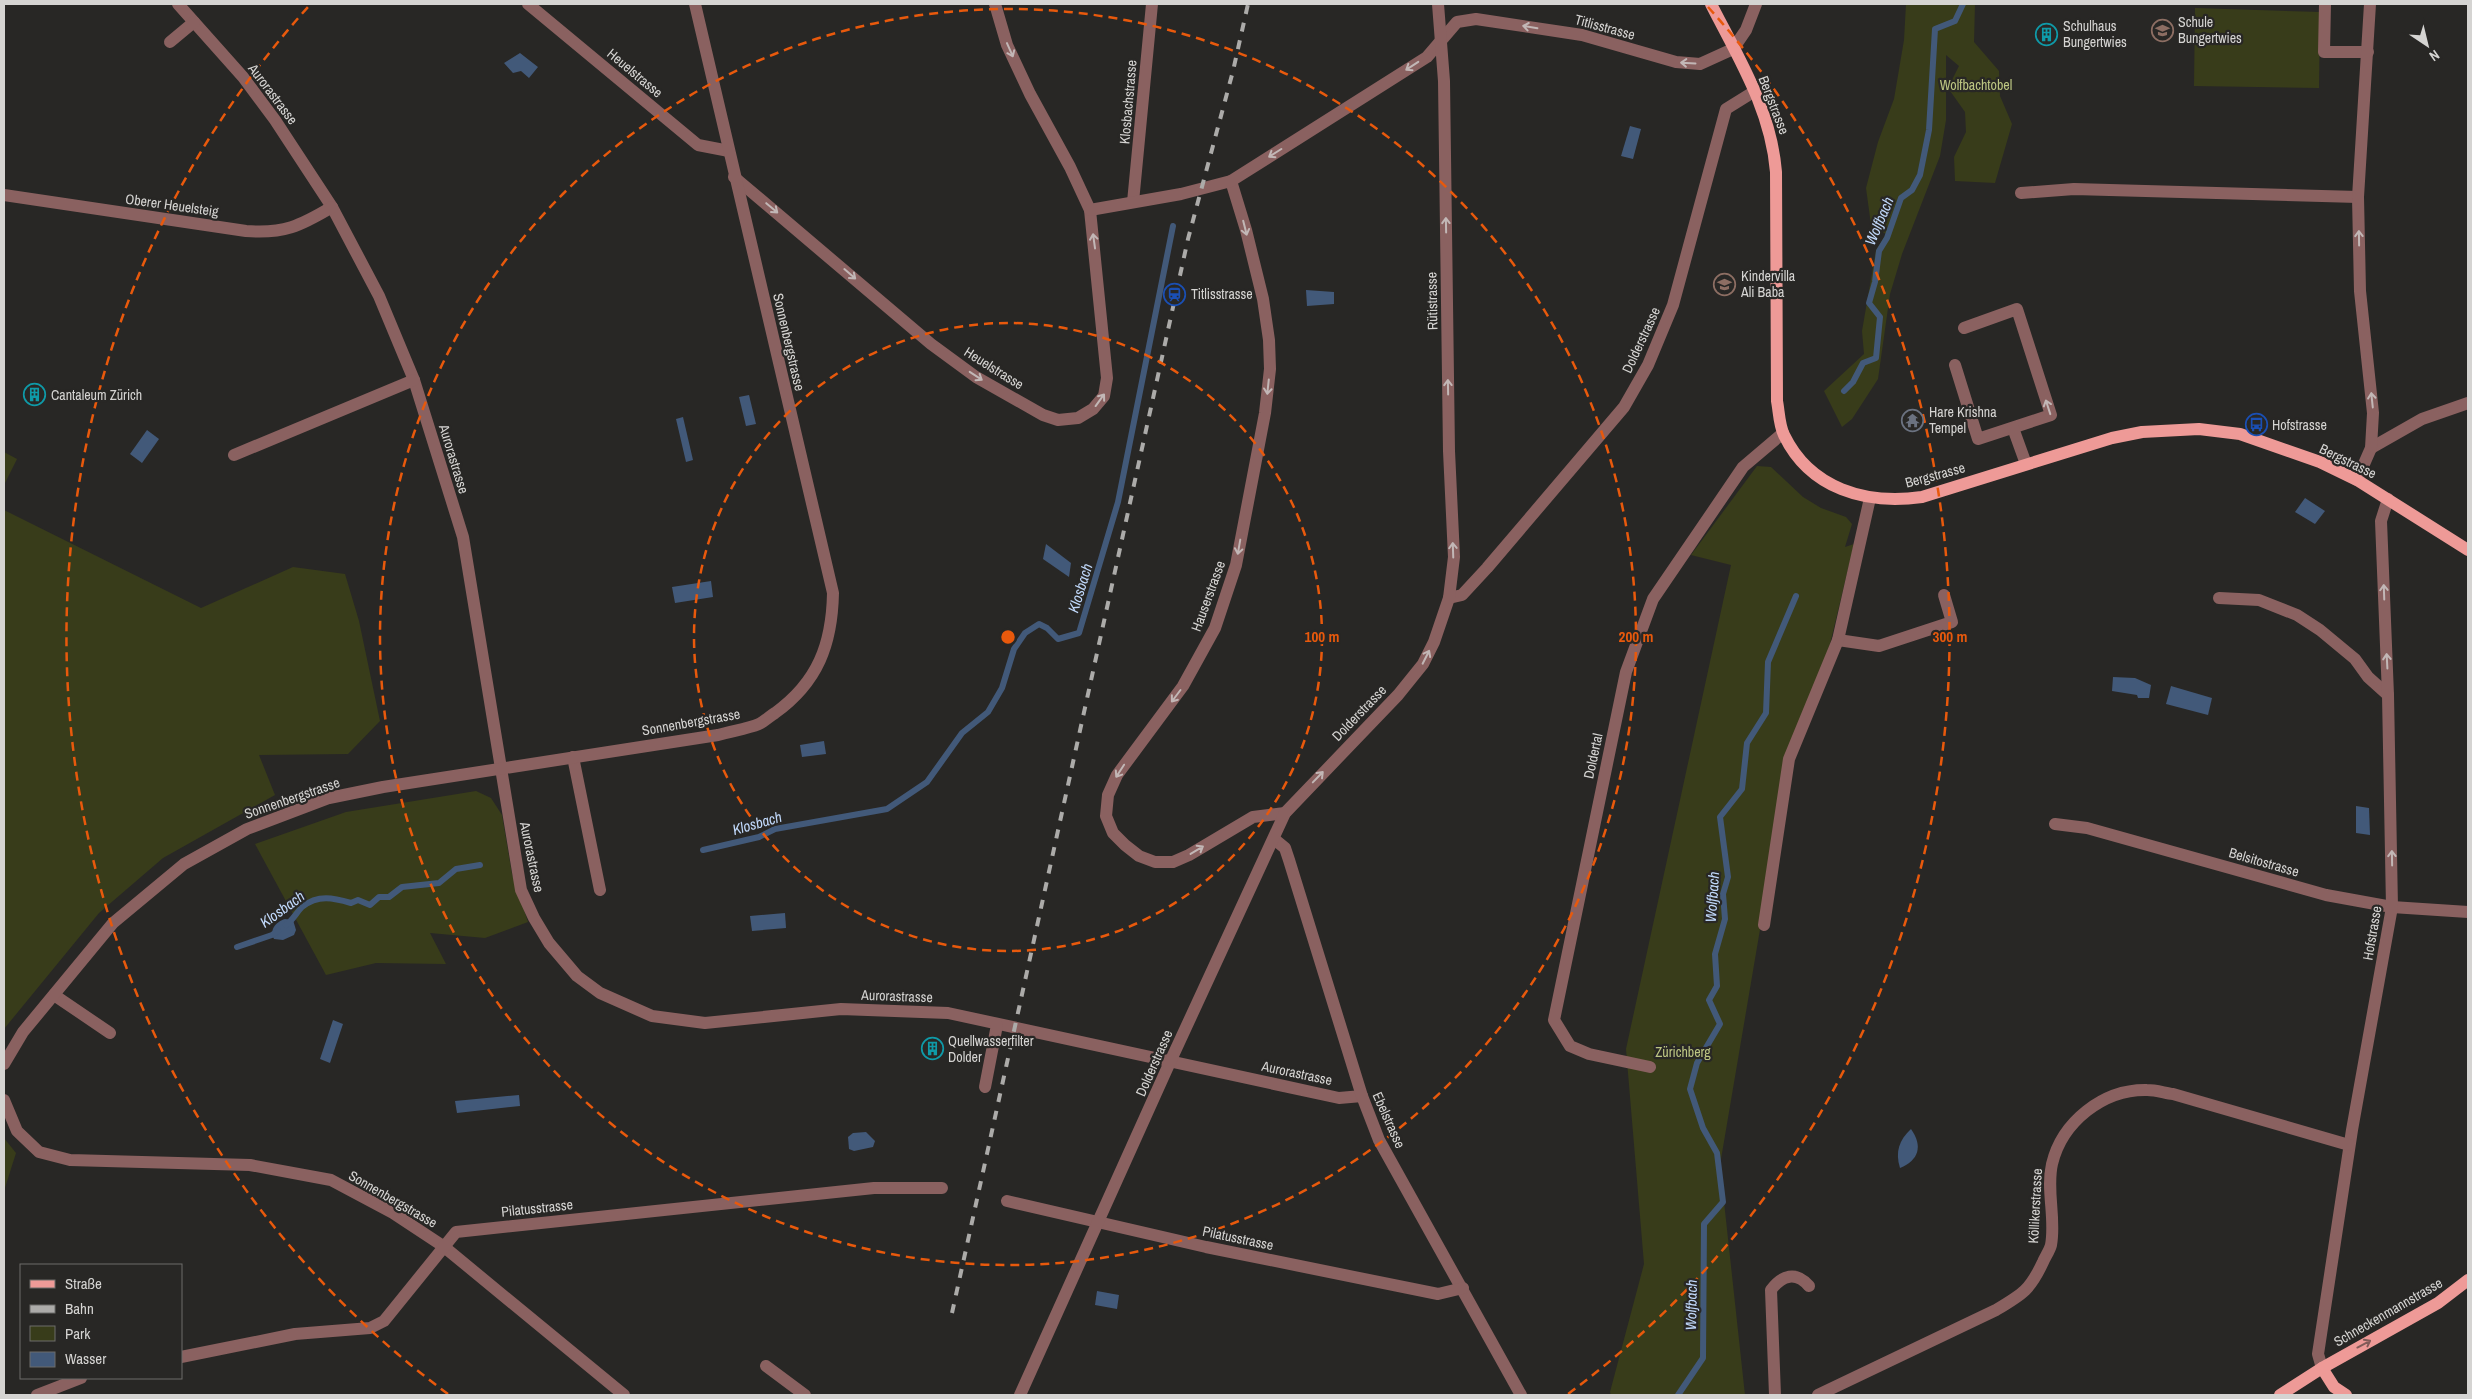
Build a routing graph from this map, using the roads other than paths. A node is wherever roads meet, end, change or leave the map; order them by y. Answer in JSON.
{"nodes":[{"id":1,"x":178,"y":4,"type":"edge"},
{"id":2,"x":528,"y":4,"type":"edge"},
{"id":3,"x":695,"y":4,"type":"edge"},
{"id":4,"x":995,"y":4,"type":"edge"},
{"id":5,"x":1152,"y":4,"type":"edge"},
{"id":6,"x":1438,"y":4,"type":"edge"},
{"id":7,"x":1711,"y":4,"type":"edge"},
{"id":8,"x":1756,"y":4,"type":"edge"},
{"id":9,"x":2325,"y":4,"type":"edge"},
{"id":10,"x":2370,"y":4,"type":"edge"},
{"id":11,"x":194,"y":22,"type":"junction"},
{"id":12,"x":170,"y":42,"type":"dead end"},
{"id":13,"x":1440,"y":43,"type":"junction"},
{"id":14,"x":1733,"y":49,"type":"junction"},
{"id":15,"x":2368,"y":52,"type":"junction"},
{"id":16,"x":1755,"y":91,"type":"junction"},
{"id":17,"x":728,"y":152,"type":"junction"},
{"id":18,"x":734,"y":177,"type":"junction"},
{"id":19,"x":1231,"y":181,"type":"junction"},
{"id":20,"x":2021,"y":193,"type":"dead end"},
{"id":21,"x":4,"y":195,"type":"edge"},
{"id":22,"x":2358,"y":197,"type":"junction"},
{"id":23,"x":1133,"y":202,"type":"junction"},
{"id":24,"x":332,"y":208,"type":"junction"},
{"id":25,"x":1090,"y":210,"type":"junction"},
{"id":26,"x":1964,"y":328,"type":"dead end"},
{"id":27,"x":1955,"y":365,"type":"dead end"},
{"id":28,"x":414,"y":380,"type":"junction"},
{"id":29,"x":2468,"y":403,"type":"edge"},
{"id":30,"x":2014,"y":428,"type":"junction"},
{"id":31,"x":1783,"y":433,"type":"junction"},
{"id":32,"x":2370,"y":448,"type":"junction"},
{"id":33,"x":234,"y":455,"type":"dead end"},
{"id":34,"x":2026,"y":464,"type":"junction"},
{"id":35,"x":2357,"y":480,"type":"junction"},
{"id":36,"x":1870,"y":498,"type":"junction"},
{"id":37,"x":2388,"y":498,"type":"junction"},
{"id":38,"x":2468,"y":550,"type":"edge"},
{"id":39,"x":1944,"y":595,"type":"dead end"},
{"id":40,"x":1449,"y":598,"type":"junction"},
{"id":41,"x":2219,"y":598,"type":"dead end"},
{"id":42,"x":1838,"y":640,"type":"junction"},
{"id":43,"x":2388,"y":695,"type":"junction"},
{"id":44,"x":573,"y":757,"type":"junction"},
{"id":45,"x":500,"y":768,"type":"junction"},
{"id":46,"x":1286,"y":813,"type":"junction"},
{"id":47,"x":2055,"y":824,"type":"dead end"},
{"id":48,"x":1274,"y":839,"type":"junction"},
{"id":49,"x":600,"y":890,"type":"dead end"},
{"id":50,"x":2392,"y":907,"type":"junction"},
{"id":51,"x":2468,"y":912,"type":"edge"},
{"id":52,"x":1764,"y":925,"type":"dead end"},
{"id":53,"x":54,"y":994,"type":"junction"},
{"id":54,"x":999,"y":1025,"type":"junction"},
{"id":55,"x":110,"y":1033,"type":"dead end"},
{"id":56,"x":1170,"y":1062,"type":"junction"},
{"id":57,"x":4,"y":1064,"type":"edge"},
{"id":58,"x":1650,"y":1067,"type":"dead end"},
{"id":59,"x":985,"y":1087,"type":"dead end"},
{"id":60,"x":1362,"y":1096,"type":"junction"},
{"id":61,"x":4,"y":1100,"type":"edge"},
{"id":62,"x":2349,"y":1145,"type":"junction"},
{"id":63,"x":942,"y":1188,"type":"dead end"},
{"id":64,"x":1007,"y":1201,"type":"dead end"},
{"id":65,"x":1099,"y":1223,"type":"junction"},
{"id":66,"x":443,"y":1246,"type":"junction"},
{"id":67,"x":2468,"y":1280,"type":"edge"},
{"id":68,"x":1809,"y":1286,"type":"dead end"},
{"id":69,"x":1463,"y":1288,"type":"junction"},
{"id":70,"x":182,"y":1357,"type":"edge"},
{"id":71,"x":766,"y":1366,"type":"dead end"},
{"id":72,"x":2322,"y":1368,"type":"junction"},
{"id":73,"x":79,"y":1379,"type":"edge"},
{"id":74,"x":37,"y":1395,"type":"edge"},
{"id":75,"x":624,"y":1395,"type":"edge"},
{"id":76,"x":805,"y":1395,"type":"edge"},
{"id":77,"x":1020,"y":1395,"type":"edge"},
{"id":78,"x":1522,"y":1395,"type":"edge"},
{"id":79,"x":1775,"y":1395,"type":"edge"},
{"id":80,"x":1818,"y":1395,"type":"edge"},
{"id":81,"x":2280,"y":1395,"type":"edge"},
{"id":82,"x":2346,"y":1395,"type":"edge"}],
"edges":[{"from":1,"to":11,"type":"street","name":"Aurorastrasse"},
{"from":2,"to":17,"type":"street","name":"Heuelstrasse"},
{"from":3,"to":17,"type":"street","name":"Sonnenbergstrasse"},
{"from":4,"to":25,"type":"street","one_way":true},
{"from":5,"to":23,"type":"street","name":"Klosbachstrasse"},
{"from":6,"to":13,"type":"street","name":"Rütistrasse"},
{"from":7,"to":14,"type":"main road","name":"Bergstrasse"},
{"from":8,"to":14,"type":"street"},
{"from":9,"to":15,"type":"street"},
{"from":10,"to":15,"type":"street"},
{"from":11,"to":12,"type":"street"},
{"from":11,"to":24,"type":"street","name":"Aurorastrasse"},
{"from":14,"to":13,"type":"street","name":"Titlisstrasse","one_way":true},
{"from":13,"to":19,"type":"street","name":"Titlisstrasse","one_way":true},
{"from":40,"to":13,"type":"street","name":"Rütistrasse","one_way":true},
{"from":14,"to":16,"type":"main road","name":"Bergstrasse"},
{"from":15,"to":22,"type":"street"},
{"from":16,"to":31,"type":"main road","name":"Bergstrasse"},
{"from":16,"to":40,"type":"street","name":"Dolderstrasse"},
{"from":17,"to":18,"type":"street","name":"Sonnenbergstrasse"},
{"from":18,"to":25,"type":"street","name":"Heuelstrasse","one_way":true},
{"from":18,"to":44,"type":"street","name":"Sonnenbergstrasse"},
{"from":19,"to":23,"type":"street","name":"Titlisstrasse"},
{"from":19,"to":46,"type":"street","name":"Hauserstrasse","one_way":true},
{"from":20,"to":22,"type":"street"},
{"from":21,"to":24,"type":"street","name":"Oberer Heuelsteig"},
{"from":32,"to":22,"type":"street","one_way":true},
{"from":23,"to":25,"type":"street","name":"Titlisstrasse"},
{"from":24,"to":28,"type":"street","name":"Aurorastrasse"},
{"from":30,"to":26,"type":"street","one_way":true},
{"from":27,"to":30,"type":"street"},
{"from":28,"to":33,"type":"street"},
{"from":28,"to":45,"type":"street","name":"Aurorastrasse"},
{"from":29,"to":32,"type":"street"},
{"from":30,"to":34,"type":"street"},
{"from":31,"to":36,"type":"main road","name":"Bergstrasse"},
{"from":31,"to":58,"type":"street","name":"Doldertal"},
{"from":32,"to":35,"type":"street"},
{"from":34,"to":35,"type":"main road","name":"Bergstrasse"},
{"from":34,"to":36,"type":"main road","name":"Bergstrasse"},
{"from":35,"to":37,"type":"main road","name":"Bergstrasse"},
{"from":36,"to":42,"type":"street"},
{"from":37,"to":38,"type":"main road","name":"Bergstrasse"},
{"from":43,"to":37,"type":"street","name":"Hofstrasse","one_way":true},
{"from":39,"to":42,"type":"street"},
{"from":46,"to":40,"type":"street","name":"Dolderstrasse","one_way":true},
{"from":41,"to":43,"type":"street"},
{"from":42,"to":52,"type":"street"},
{"from":50,"to":43,"type":"street","name":"Hofstrasse","one_way":true},
{"from":44,"to":45,"type":"street","name":"Sonnenbergstrasse"},
{"from":44,"to":49,"type":"street"},
{"from":45,"to":53,"type":"street","name":"Sonnenbergstrasse"},
{"from":45,"to":54,"type":"street","name":"Aurorastrasse"},
{"from":46,"to":48,"type":"street","name":"Dolderstrasse"},
{"from":47,"to":50,"type":"street","name":"Belsitostrasse"},
{"from":48,"to":56,"type":"street","name":"Dolderstrasse"},
{"from":48,"to":60,"type":"street","name":"Ebelstrasse"},
{"from":50,"to":51,"type":"street","name":"Belsitostrasse"},
{"from":50,"to":62,"type":"street","name":"Hofstrasse"},
{"from":53,"to":55,"type":"street"},
{"from":53,"to":57,"type":"street","name":"Sonnenbergstrasse"},
{"from":54,"to":56,"type":"street","name":"Aurorastrasse"},
{"from":54,"to":59,"type":"street"},
{"from":56,"to":60,"type":"street","name":"Aurorastrasse"},
{"from":56,"to":65,"type":"street","name":"Dolderstrasse"},
{"from":60,"to":69,"type":"street","name":"Ebelstrasse"},
{"from":61,"to":66,"type":"street","name":"Sonnenbergstrasse"},
{"from":62,"to":72,"type":"street","name":"Hofstrasse"},
{"from":62,"to":80,"type":"street","name":"Köllikerstrasse"},
{"from":63,"to":66,"type":"street","name":"Pilatusstrasse"},
{"from":64,"to":65,"type":"street","name":"Pilatusstrasse"},
{"from":65,"to":69,"type":"street","name":"Pilatusstrasse"},
{"from":65,"to":77,"type":"street","name":"Dolderstrasse"},
{"from":66,"to":70,"type":"street","name":"Pilatusstrasse"},
{"from":66,"to":75,"type":"street","name":"Sonnenbergstrasse"},
{"from":72,"to":67,"type":"main road","name":"Schneckenmannstrasse","one_way":true},
{"from":68,"to":79,"type":"street"},
{"from":69,"to":78,"type":"street","name":"Ebelstrasse"},
{"from":71,"to":76,"type":"street"},
{"from":72,"to":81,"type":"main road","name":"Schneckenmannstrasse"},
{"from":72,"to":82,"type":"main road"},
{"from":73,"to":74,"type":"street"}]}
